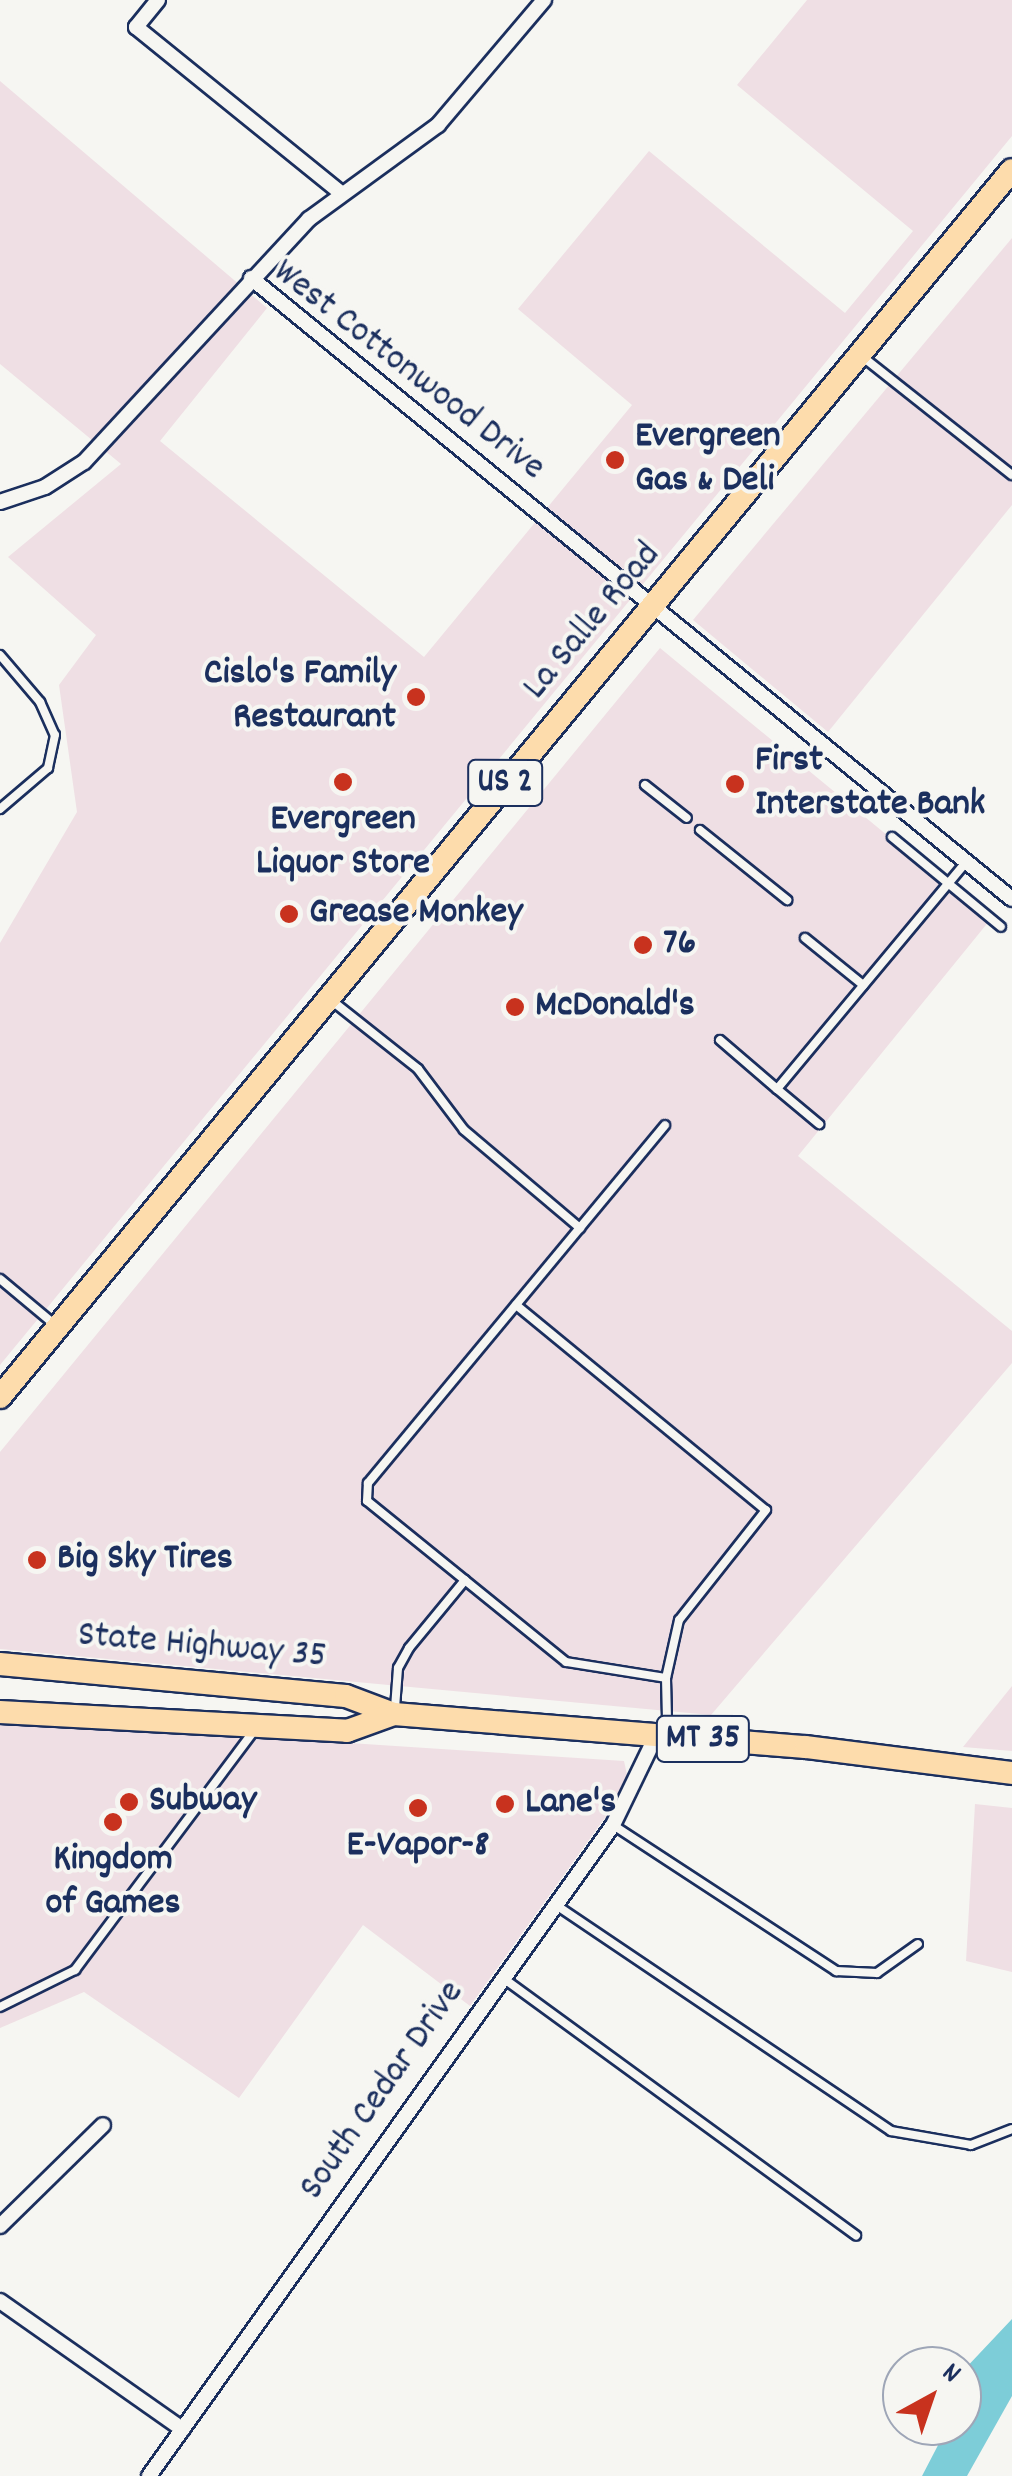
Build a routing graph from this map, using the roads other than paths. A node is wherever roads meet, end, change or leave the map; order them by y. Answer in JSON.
{"nodes":[{"id":1,"x":158,"y":0,"type":"edge"},
{"id":2,"x":544,"y":0,"type":"edge"},
{"id":3,"x":1012,"y":170,"type":"edge"},
{"id":4,"x":340,"y":193,"type":"junction"},
{"id":5,"x":251,"y":278,"type":"junction"},
{"id":6,"x":859,"y":354,"type":"junction"},
{"id":7,"x":1012,"y":475,"type":"edge"},
{"id":8,"x":0,"y":502,"type":"edge"},
{"id":9,"x":651,"y":607,"type":"junction"},
{"id":10,"x":0,"y":655,"type":"edge"},
{"id":11,"x":645,"y":785,"type":"dead end"},
{"id":12,"x":0,"y":808,"type":"edge"},
{"id":13,"x":686,"y":818,"type":"dead end"},
{"id":14,"x":700,"y":830,"type":"dead end"},
{"id":15,"x":892,"y":837,"type":"dead end"},
{"id":16,"x":966,"y":862,"type":"junction"},
{"id":17,"x":948,"y":883,"type":"junction"},
{"id":18,"x":1012,"y":899,"type":"edge"},
{"id":19,"x":787,"y":900,"type":"dead end"},
{"id":20,"x":1001,"y":927,"type":"dead end"},
{"id":21,"x":805,"y":938,"type":"dead end"},
{"id":22,"x":863,"y":985,"type":"junction"},
{"id":23,"x":328,"y":997,"type":"junction"},
{"id":24,"x":720,"y":1040,"type":"dead end"},
{"id":25,"x":778,"y":1088,"type":"junction"},
{"id":26,"x":819,"y":1124,"type":"dead end"},
{"id":27,"x":666,"y":1125,"type":"dead end"},
{"id":28,"x":580,"y":1228,"type":"junction"},
{"id":29,"x":0,"y":1279,"type":"edge"},
{"id":30,"x":516,"y":1305,"type":"junction"},
{"id":31,"x":58,"y":1326,"type":"junction"},
{"id":32,"x":0,"y":1397,"type":"edge"},
{"id":33,"x":464,"y":1580,"type":"junction"},
{"id":34,"x":0,"y":1664,"type":"edge"},
{"id":35,"x":666,"y":1678,"type":"junction"},
{"id":36,"x":0,"y":1712,"type":"edge"},
{"id":37,"x":394,"y":1714,"type":"junction"},
{"id":38,"x":256,"y":1727,"type":"junction"},
{"id":39,"x":656,"y":1736,"type":"junction"},
{"id":40,"x":1012,"y":1773,"type":"edge"},
{"id":41,"x":613,"y":1826,"type":"junction"},
{"id":42,"x":556,"y":1905,"type":"junction"},
{"id":43,"x":918,"y":1944,"type":"dead end"},
{"id":44,"x":503,"y":1978,"type":"junction"},
{"id":45,"x":0,"y":2006,"type":"edge"},
{"id":46,"x":103,"y":2124,"type":"dead end"},
{"id":47,"x":1012,"y":2129,"type":"edge"},
{"id":48,"x":0,"y":2226,"type":"edge"},
{"id":49,"x":856,"y":2235,"type":"dead end"},
{"id":50,"x":0,"y":2301,"type":"edge"},
{"id":51,"x":182,"y":2429,"type":"junction"},
{"id":52,"x":149,"y":2476,"type":"edge"}],
"edges":[{"from":1,"to":4,"type":"street"},
{"from":2,"to":4,"type":"street"},
{"from":3,"to":6,"type":"main road","name":"La Salle Road","number":"US 2"},
{"from":4,"to":5,"type":"street"},
{"from":5,"to":8,"type":"street","name":"West Cottonwood Drive"},
{"from":5,"to":9,"type":"street","name":"West Cottonwood Drive"},
{"from":6,"to":7,"type":"lane"},
{"from":6,"to":9,"type":"main road","name":"La Salle Road","number":"US 2"},
{"from":9,"to":16,"type":"street","name":"West Cottonwood Drive"},
{"from":9,"to":23,"type":"main road","name":"La Salle Road","number":"US 2"},
{"from":10,"to":12,"type":"lane"},
{"from":11,"to":13,"type":"lane"},
{"from":14,"to":19,"type":"lane"},
{"from":15,"to":17,"type":"lane"},
{"from":16,"to":17,"type":"lane"},
{"from":16,"to":18,"type":"street","name":"West Cottonwood Drive"},
{"from":17,"to":20,"type":"lane"},
{"from":17,"to":22,"type":"lane"},
{"from":21,"to":22,"type":"lane"},
{"from":22,"to":25,"type":"lane"},
{"from":23,"to":28,"type":"lane"},
{"from":23,"to":31,"type":"main road","name":"La Salle Road","number":"US 2"},
{"from":24,"to":25,"type":"lane"},
{"from":25,"to":26,"type":"lane"},
{"from":27,"to":28,"type":"lane"},
{"from":28,"to":30,"type":"lane"},
{"from":29,"to":31,"type":"lane"},
{"from":30,"to":33,"type":"lane"},
{"from":30,"to":35,"type":"lane"},
{"from":31,"to":32,"type":"main road","name":"La Salle Road","number":"US 2"},
{"from":33,"to":35,"type":"lane"},
{"from":33,"to":37,"type":"lane"},
{"from":34,"to":37,"type":"main road","name":"State Highway 35","number":"MT 35"},
{"from":35,"to":39,"type":"lane"},
{"from":36,"to":38,"type":"main road","name":"State Highway 35","number":"MT 35"},
{"from":37,"to":38,"type":"main road","name":"State Highway 35","number":"MT 35"},
{"from":37,"to":39,"type":"main road","name":"State Highway 35","number":"MT 35"},
{"from":38,"to":45,"type":"lane"},
{"from":39,"to":40,"type":"main road","name":"State Highway 35","number":"MT 35"},
{"from":39,"to":41,"type":"street","name":"South Cedar Drive"},
{"from":41,"to":42,"type":"street","name":"South Cedar Drive"},
{"from":41,"to":43,"type":"lane"},
{"from":42,"to":44,"type":"street","name":"South Cedar Drive"},
{"from":42,"to":47,"type":"lane"},
{"from":44,"to":49,"type":"lane"},
{"from":44,"to":51,"type":"street","name":"South Cedar Drive"},
{"from":46,"to":48,"type":"street"},
{"from":50,"to":51,"type":"street"},
{"from":51,"to":52,"type":"street","name":"South Cedar Drive"}]}
